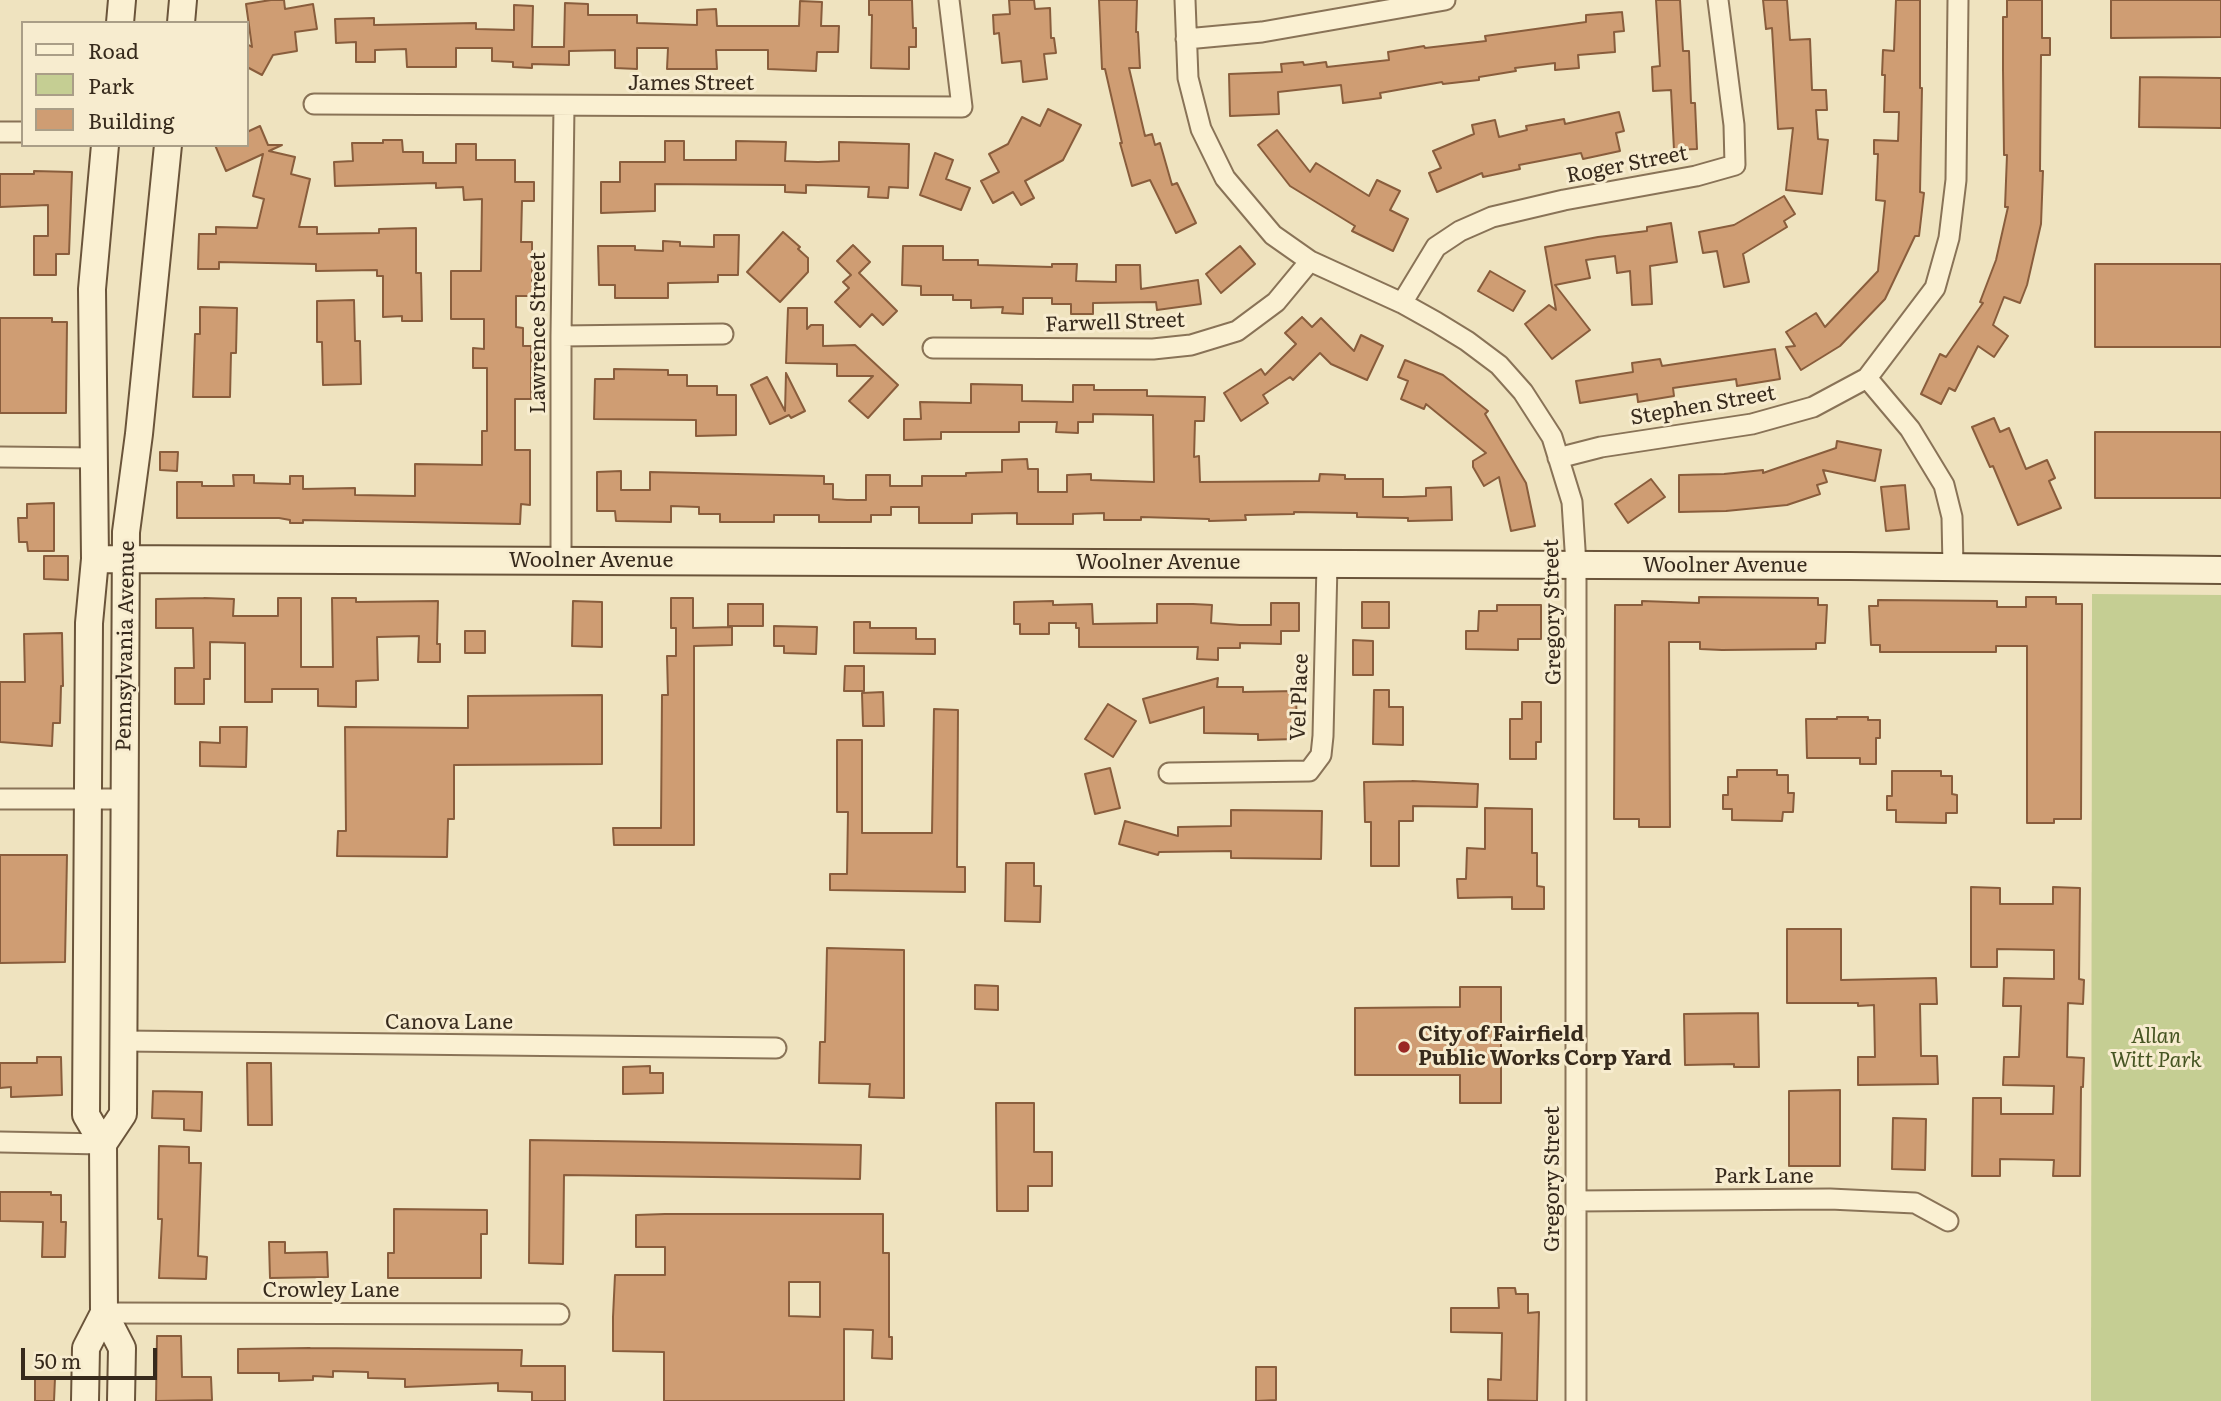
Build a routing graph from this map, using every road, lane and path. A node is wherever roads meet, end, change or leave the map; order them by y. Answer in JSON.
{"nodes":[{"id":1,"x":122,"y":0,"type":"edge"},
{"id":2,"x":183,"y":0,"type":"edge"},
{"id":3,"x":949,"y":0,"type":"edge"},
{"id":4,"x":1185,"y":0,"type":"edge"},
{"id":5,"x":1445,"y":0,"type":"edge"},
{"id":6,"x":1718,"y":0,"type":"edge"},
{"id":7,"x":1958,"y":0,"type":"edge"},
{"id":8,"x":120,"y":21,"type":"edge"},
{"id":9,"x":181,"y":21,"type":"edge"},
{"id":10,"x":1186,"y":38,"type":"junction"},
{"id":11,"x":314,"y":104,"type":"dead end"},
{"id":12,"x":564,"y":106,"type":"junction"},
{"id":13,"x":0,"y":132,"type":"edge"},
{"id":14,"x":21,"y":132,"type":"edge"},
{"id":15,"x":105,"y":147,"type":"edge"},
{"id":16,"x":168,"y":147,"type":"edge"},
{"id":17,"x":1310,"y":261,"type":"junction"},
{"id":18,"x":1402,"y":303,"type":"junction"},
{"id":19,"x":723,"y":334,"type":"dead end"},
{"id":20,"x":561,"y":336,"type":"junction"},
{"id":21,"x":933,"y":348,"type":"dead end"},
{"id":22,"x":1867,"y":378,"type":"junction"},
{"id":23,"x":0,"y":457,"type":"edge"},
{"id":24,"x":96,"y":458,"type":"junction"},
{"id":25,"x":1558,"y":458,"type":"junction"},
{"id":26,"x":95,"y":559,"type":"junction"},
{"id":27,"x":127,"y":559,"type":"junction"},
{"id":28,"x":561,"y":561,"type":"junction"},
{"id":29,"x":1328,"y":564,"type":"junction"},
{"id":30,"x":1576,"y":565,"type":"junction"},
{"id":31,"x":1953,"y":567,"type":"junction"},
{"id":32,"x":2221,"y":570,"type":"edge"},
{"id":33,"x":1169,"y":773,"type":"dead end"},
{"id":34,"x":0,"y":799,"type":"edge"},
{"id":35,"x":124,"y":799,"type":"junction"},
{"id":36,"x":89,"y":800,"type":"junction"},
{"id":37,"x":123,"y":1041,"type":"junction"},
{"id":38,"x":776,"y":1048,"type":"dead end"},
{"id":39,"x":0,"y":1142,"type":"edge"},
{"id":40,"x":103,"y":1143,"type":"junction"},
{"id":41,"x":1576,"y":1201,"type":"junction"},
{"id":42,"x":1948,"y":1221,"type":"dead end"},
{"id":43,"x":104,"y":1313,"type":"junction"},
{"id":44,"x":559,"y":1314,"type":"dead end"},
{"id":45,"x":85,"y":1401,"type":"edge"},
{"id":46,"x":121,"y":1401,"type":"edge"},
{"id":47,"x":1576,"y":1401,"type":"edge"}],
"edges":[{"from":1,"to":8,"type":"main road"},
{"from":2,"to":9,"type":"main road"},
{"from":3,"to":12,"type":"street","name":"James Street"},
{"from":4,"to":10,"type":"street","name":"Gregory Street"},
{"from":5,"to":10,"type":"street"},
{"from":6,"to":18,"type":"street","name":"Roger Street"},
{"from":7,"to":22,"type":"street","name":"Stephen Street"},
{"from":10,"to":17,"type":"street","name":"Gregory Street"},
{"from":11,"to":12,"type":"street","name":"James Street"},
{"from":12,"to":20,"type":"street","name":"Lawrence Street"},
{"from":13,"to":14,"type":"street"},
{"from":15,"to":24,"type":"main road","name":"Pennsylvania Avenue"},
{"from":16,"to":27,"type":"main road","name":"Pennsylvania Avenue"},
{"from":17,"to":18,"type":"street","name":"Gregory Street"},
{"from":17,"to":21,"type":"street","name":"Farwell Street"},
{"from":18,"to":25,"type":"street","name":"Gregory Street"},
{"from":19,"to":20,"type":"street"},
{"from":20,"to":28,"type":"street","name":"Lawrence Street"},
{"from":22,"to":25,"type":"street","name":"Stephen Street"},
{"from":22,"to":31,"type":"street"},
{"from":23,"to":24,"type":"street"},
{"from":24,"to":26,"type":"main road","name":"Pennsylvania Avenue"},
{"from":25,"to":30,"type":"street","name":"Gregory Street"},
{"from":26,"to":27,"type":"main road","name":"Woolner Avenue"},
{"from":26,"to":36,"type":"main road","name":"Pennsylvania Avenue"},
{"from":27,"to":28,"type":"main road","name":"Woolner Avenue"},
{"from":27,"to":35,"type":"main road","name":"Pennsylvania Avenue"},
{"from":28,"to":29,"type":"main road","name":"Woolner Avenue"},
{"from":29,"to":30,"type":"main road","name":"Woolner Avenue"},
{"from":29,"to":33,"type":"street","name":"Vel Place"},
{"from":30,"to":31,"type":"main road","name":"Woolner Avenue"},
{"from":30,"to":41,"type":"street","name":"Gregory Street"},
{"from":31,"to":32,"type":"main road","name":"Woolner Avenue"},
{"from":34,"to":36,"type":"street"},
{"from":35,"to":36,"type":"street"},
{"from":35,"to":37,"type":"main road","name":"Pennsylvania Avenue"},
{"from":36,"to":40,"type":"main road","name":"Pennsylvania Avenue"},
{"from":37,"to":38,"type":"street","name":"Canova Lane"},
{"from":37,"to":40,"type":"main road","name":"Pennsylvania Avenue"},
{"from":39,"to":40,"type":"street"},
{"from":40,"to":43,"type":"main road","name":"Pennsylvania Avenue"},
{"from":41,"to":42,"type":"street","name":"Park Lane"},
{"from":41,"to":47,"type":"street","name":"Gregory Street"},
{"from":43,"to":44,"type":"street","name":"Crowley Lane"},
{"from":43,"to":45,"type":"main road","name":"Pennsylvania Avenue"},
{"from":43,"to":46,"type":"main road","name":"Pennsylvania Avenue"}]}
